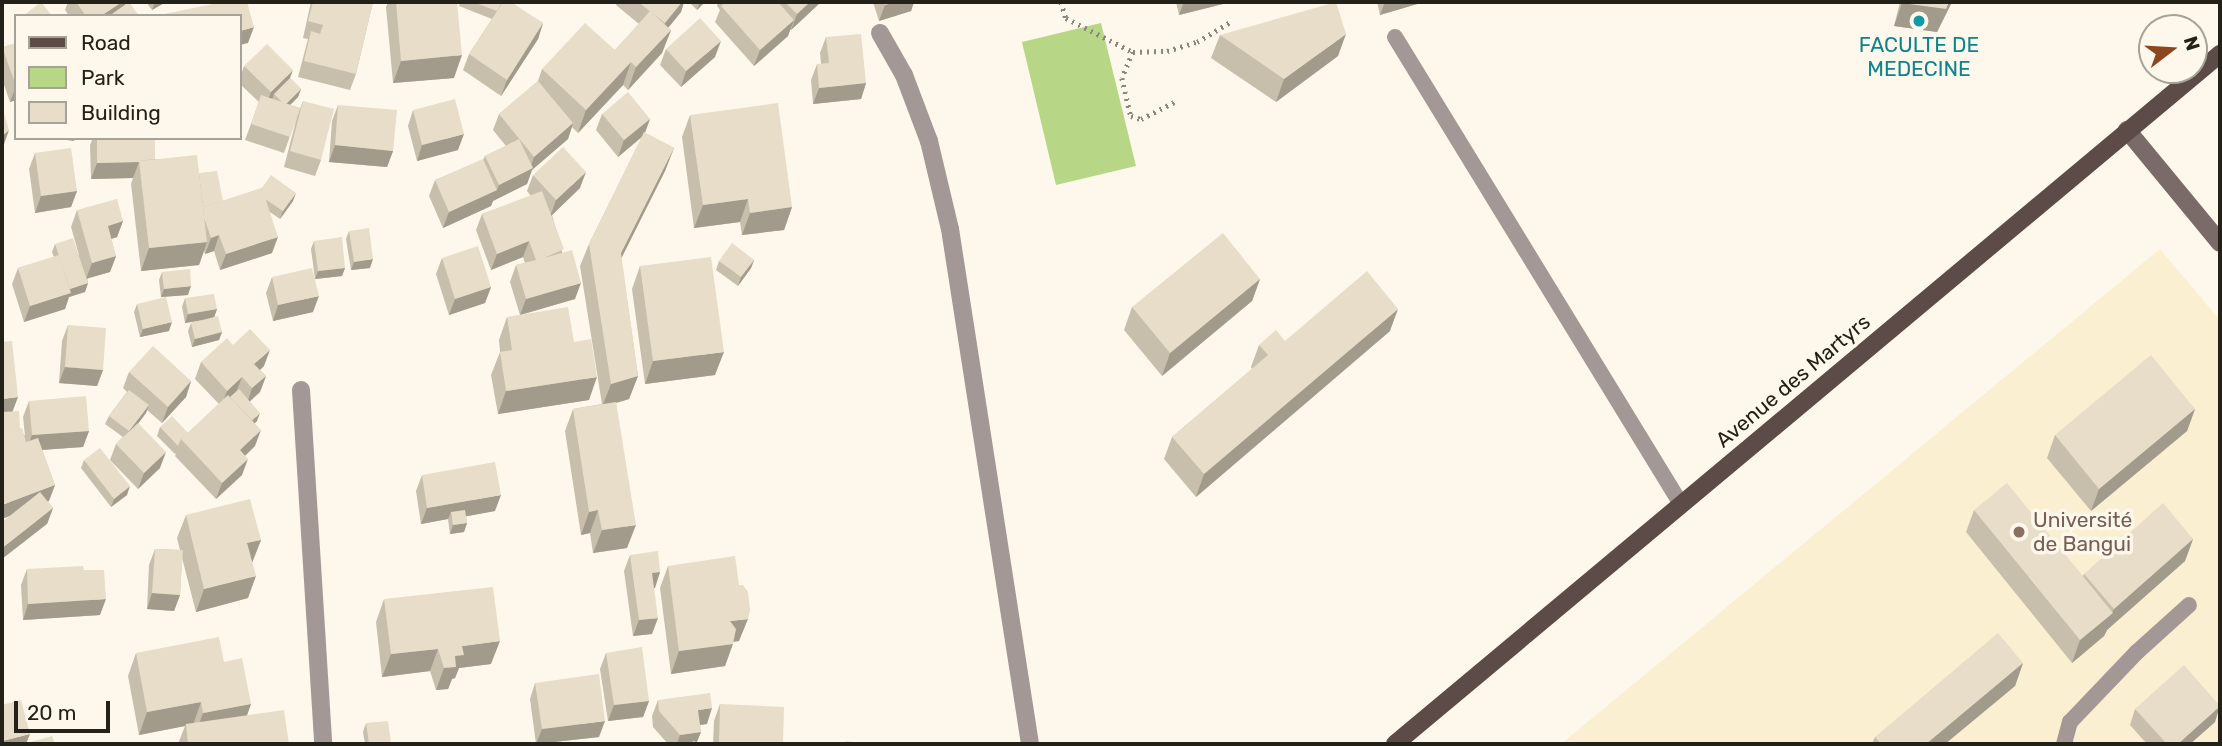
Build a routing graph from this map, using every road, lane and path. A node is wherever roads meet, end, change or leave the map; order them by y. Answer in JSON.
{"nodes":[{"id":1,"x":1061,"y":2,"type":"edge"},
{"id":2,"x":1230,"y":22,"type":"dead end"},
{"id":3,"x":880,"y":33,"type":"dead end"},
{"id":4,"x":1395,"y":37,"type":"junction"},
{"id":5,"x":1133,"y":52,"type":"junction"},
{"id":6,"x":2220,"y":54,"type":"edge"},
{"id":7,"x":1176,"y":101,"type":"dead end"},
{"id":8,"x":2127,"y":130,"type":"junction"},
{"id":9,"x":2220,"y":243,"type":"edge"},
{"id":10,"x":302,"y":390,"type":"dead end"},
{"id":11,"x":1681,"y":504,"type":"junction"},
{"id":12,"x":2189,"y":604,"type":"dead end"},
{"id":13,"x":323,"y":744,"type":"edge"},
{"id":14,"x":1030,"y":744,"type":"edge"},
{"id":15,"x":1395,"y":744,"type":"edge"},
{"id":16,"x":2064,"y":744,"type":"edge"}],
"edges":[{"from":1,"to":5,"type":"path"},
{"from":2,"to":5,"type":"path"},
{"from":3,"to":14,"type":"street"},
{"from":4,"to":4,"type":"lane"},
{"from":4,"to":11,"type":"lane"},
{"from":5,"to":7,"type":"path"},
{"from":6,"to":8,"type":"main road","name":"Avenue des Martyrs"},
{"from":8,"to":9,"type":"street"},
{"from":8,"to":11,"type":"main road","name":"Avenue des Martyrs"},
{"from":10,"to":13,"type":"street"},
{"from":11,"to":15,"type":"main road","name":"Avenue des Martyrs"},
{"from":12,"to":16,"type":"lane"}]}
